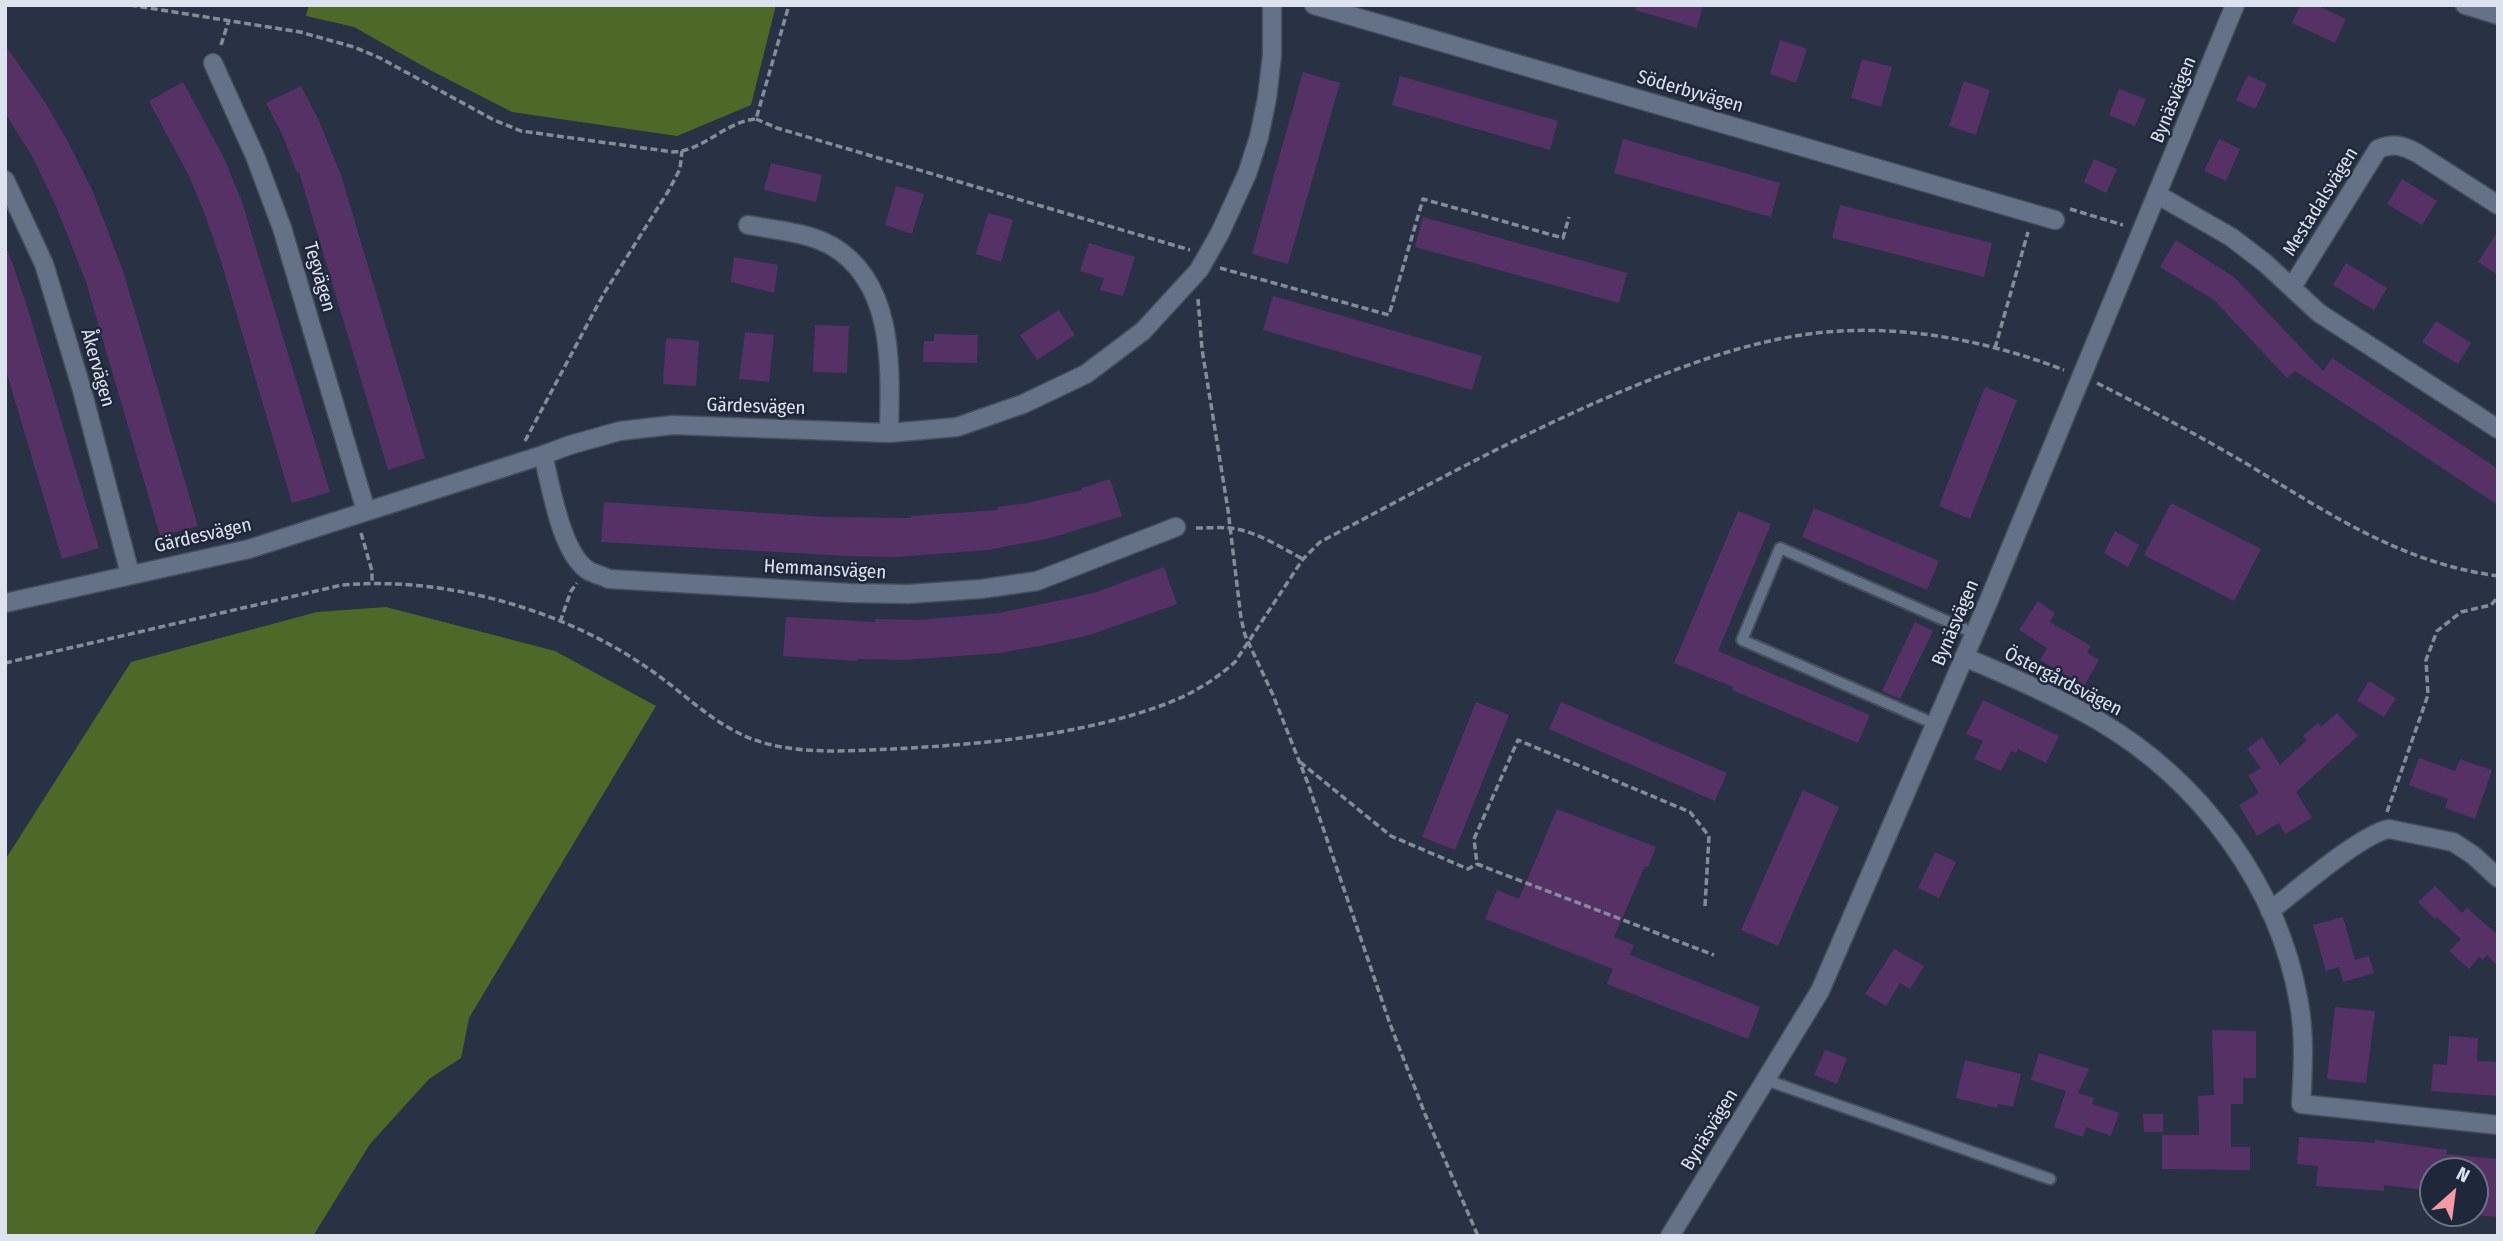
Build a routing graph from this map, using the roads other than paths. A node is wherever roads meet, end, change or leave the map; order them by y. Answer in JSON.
{"nodes":[{"id":1,"x":1272,"y":5,"type":"edge"},
{"id":2,"x":1314,"y":5,"type":"edge"},
{"id":3,"x":2235,"y":5,"type":"edge"},
{"id":4,"x":2465,"y":5,"type":"edge"},
{"id":5,"x":2498,"y":15,"type":"edge"},
{"id":6,"x":213,"y":63,"type":"road end"},
{"id":7,"x":5,"y":180,"type":"edge"},
{"id":8,"x":2158,"y":195,"type":"junction"},
{"id":9,"x":2498,"y":205,"type":"edge"},
{"id":10,"x":2055,"y":220,"type":"road end"},
{"id":11,"x":748,"y":225,"type":"dead end"},
{"id":12,"x":2292,"y":287,"type":"junction"},
{"id":13,"x":2498,"y":429,"type":"edge"},
{"id":14,"x":889,"y":433,"type":"junction"},
{"id":15,"x":536,"y":458,"type":"junction"},
{"id":16,"x":361,"y":512,"type":"junction"},
{"id":17,"x":1176,"y":527,"type":"road end"},
{"id":18,"x":130,"y":573,"type":"junction"},
{"id":19,"x":5,"y":603,"type":"edge"},
{"id":20,"x":1974,"y":633,"type":"junction"},
{"id":21,"x":1964,"y":657,"type":"junction"},
{"id":22,"x":1935,"y":724,"type":"junction"},
{"id":23,"x":2498,"y":878,"type":"edge"},
{"id":24,"x":2270,"y":911,"type":"junction"},
{"id":25,"x":1766,"y":1080,"type":"junction"},
{"id":26,"x":2498,"y":1125,"type":"edge"},
{"id":27,"x":2050,"y":1179,"type":"dead end"},
{"id":28,"x":1670,"y":1236,"type":"edge"}],
"edges":[{"from":1,"to":14,"type":"street","name":"Gärdesvägen"},
{"from":2,"to":10,"type":"street","name":"Söderbyvägen"},
{"from":3,"to":8,"type":"street","name":"Bynäsvägen"},
{"from":4,"to":5,"type":"street"},
{"from":6,"to":16,"type":"street","name":"Tegvägen"},
{"from":7,"to":18,"type":"street","name":"Åkervägen"},
{"from":8,"to":12,"type":"street","name":"Mestadalsvägen"},
{"from":8,"to":20,"type":"street","name":"Bynäsvägen"},
{"from":9,"to":12,"type":"street","name":"Mestadalsvägen"},
{"from":11,"to":14,"type":"street"},
{"from":12,"to":13,"type":"street","name":"Mestadalsvägen"},
{"from":14,"to":15,"type":"street","name":"Gärdesvägen"},
{"from":15,"to":16,"type":"street","name":"Gärdesvägen"},
{"from":15,"to":17,"type":"street","name":"Hemmansvägen"},
{"from":16,"to":18,"type":"street","name":"Gärdesvägen"},
{"from":18,"to":19,"type":"street","name":"Gärdesvägen"},
{"from":20,"to":21,"type":"street","name":"Bynäsvägen"},
{"from":20,"to":22,"type":"lane"},
{"from":21,"to":22,"type":"street","name":"Bynäsvägen"},
{"from":21,"to":24,"type":"street","name":"Östergårdsvägen"},
{"from":22,"to":25,"type":"street","name":"Bynäsvägen"},
{"from":23,"to":24,"type":"street"},
{"from":24,"to":26,"type":"street","name":"Östergårdsvägen"},
{"from":25,"to":27,"type":"lane"},
{"from":25,"to":28,"type":"street","name":"Bynäsvägen"}]}
